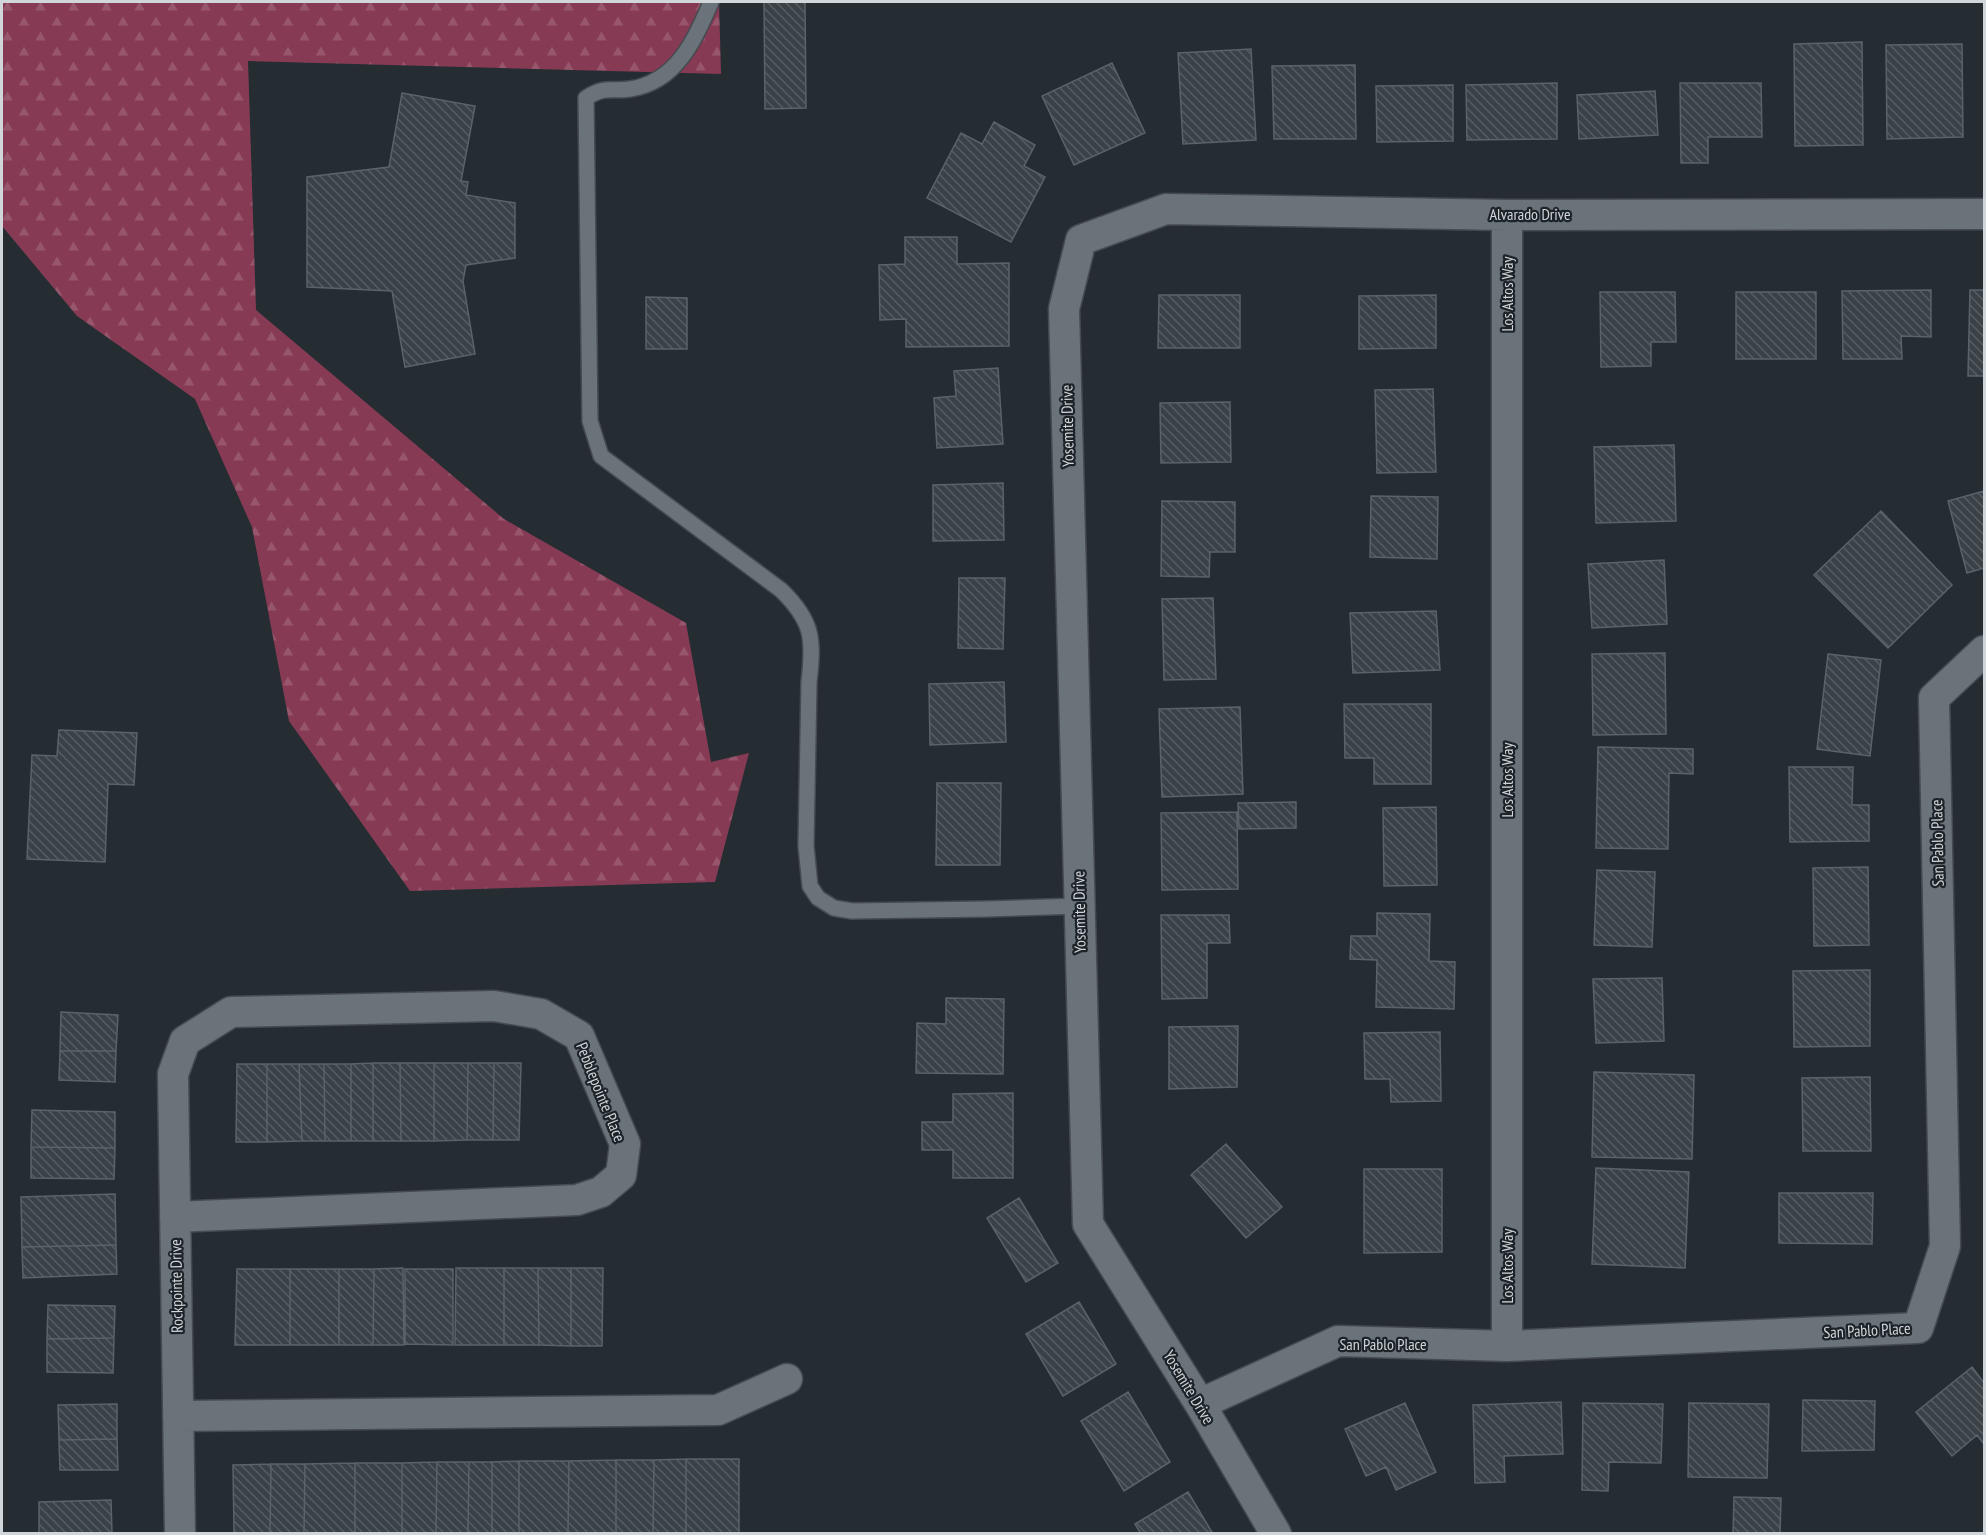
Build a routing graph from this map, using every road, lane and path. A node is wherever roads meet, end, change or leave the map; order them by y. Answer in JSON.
{"nodes":[{"id":1,"x":711,"y":2,"type":"edge"},
{"id":2,"x":1507,"y":214,"type":"junction"},
{"id":3,"x":1984,"y":214,"type":"edge"},
{"id":4,"x":1081,"y":240,"type":"joint"},
{"id":5,"x":1984,"y":651,"type":"edge"},
{"id":6,"x":1079,"y":906,"type":"junction"},
{"id":7,"x":185,"y":1041,"type":"joint"},
{"id":8,"x":175,"y":1217,"type":"junction"},
{"id":9,"x":1507,"y":1346,"type":"junction"},
{"id":10,"x":787,"y":1379,"type":"dead end"},
{"id":11,"x":1200,"y":1404,"type":"junction"},
{"id":12,"x":178,"y":1416,"type":"junction"},
{"id":13,"x":180,"y":1533,"type":"edge"},
{"id":14,"x":1276,"y":1533,"type":"edge"}],
"edges":[{"from":1,"to":6,"type":"lane"},
{"from":2,"to":3,"type":"street","name":"Alvarado Drive"},
{"from":2,"to":4,"type":"street","name":"Alvarado Drive"},
{"from":2,"to":9,"type":"street","name":"Los Altos Way"},
{"from":4,"to":6,"type":"street","name":"Yosemite Drive"},
{"from":5,"to":9,"type":"street","name":"San Pablo Place"},
{"from":6,"to":11,"type":"street","name":"Yosemite Drive"},
{"from":7,"to":8,"type":"street","name":"Rockpointe Drive"},
{"from":7,"to":8,"type":"street","name":"Pebblepointe Place"},
{"from":8,"to":12,"type":"street","name":"Rockpointe Drive"},
{"from":9,"to":11,"type":"street","name":"San Pablo Place"},
{"from":10,"to":12,"type":"street"},
{"from":11,"to":14,"type":"street","name":"Yosemite Drive"},
{"from":12,"to":13,"type":"street","name":"Rockpointe Drive"}]}
